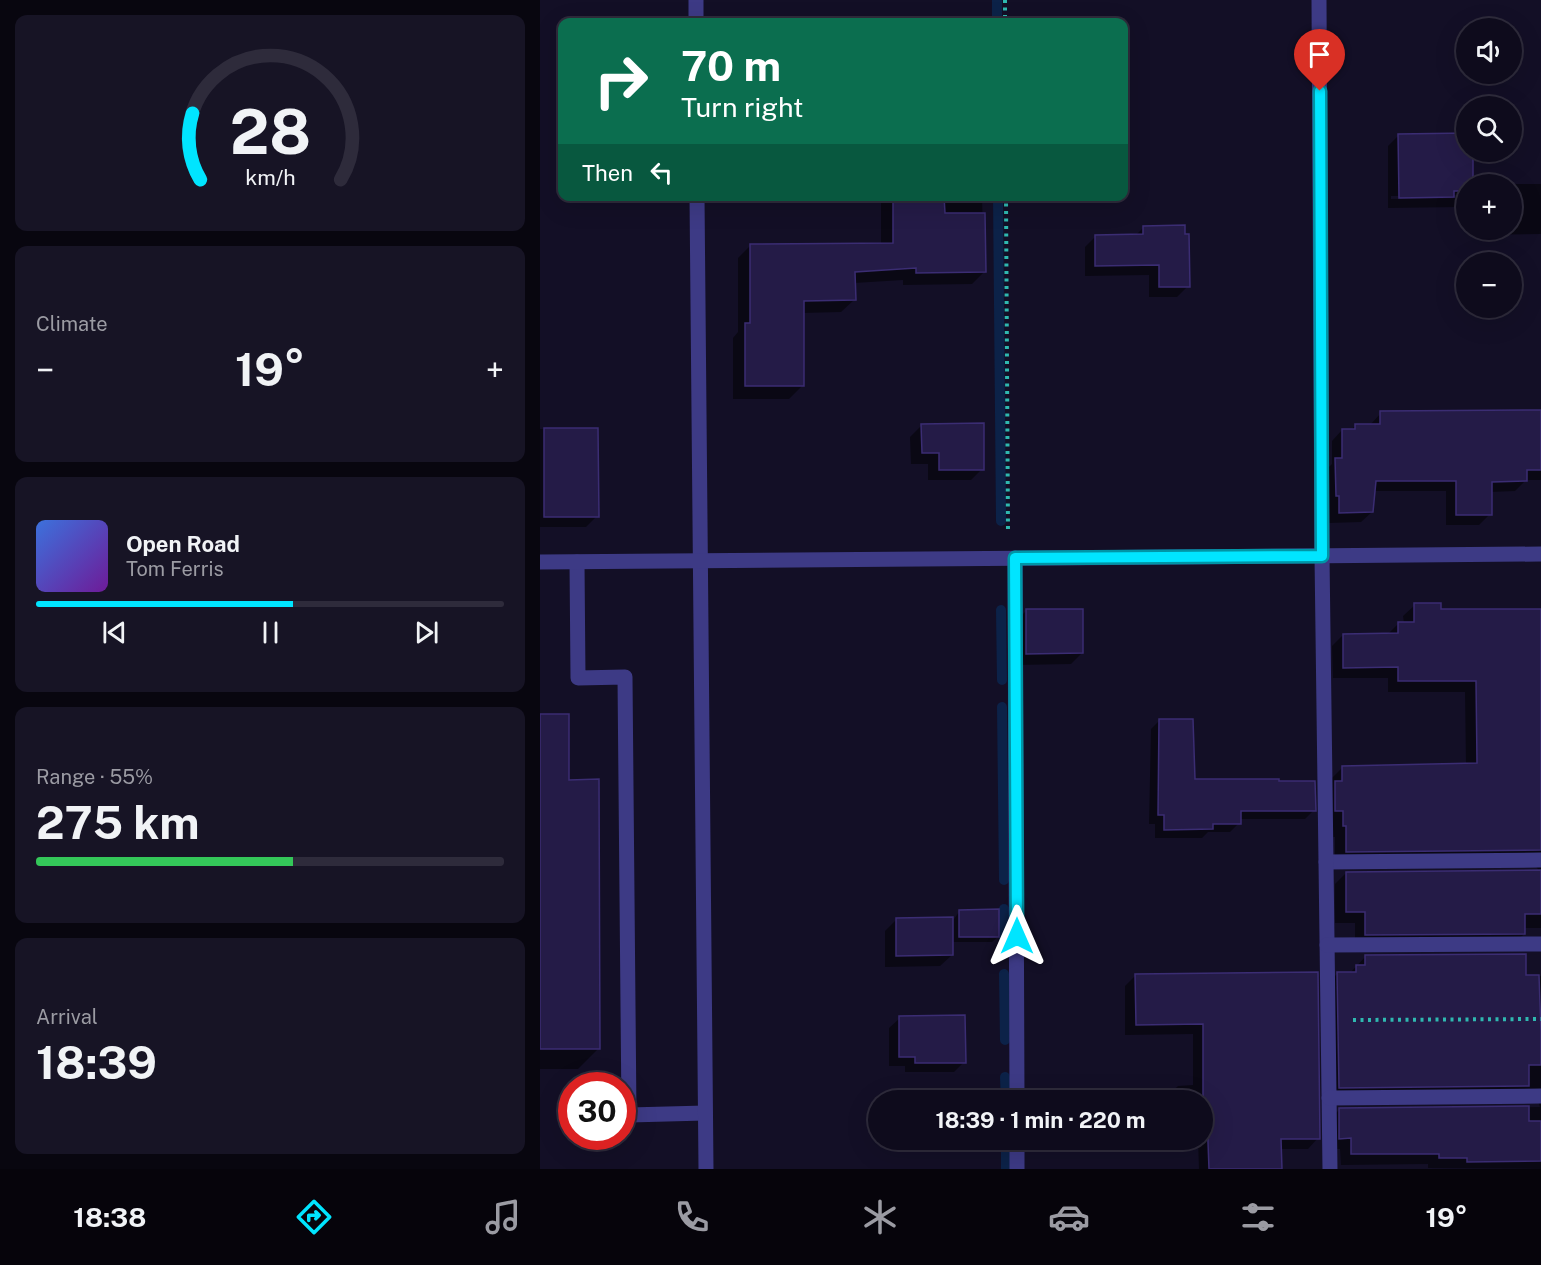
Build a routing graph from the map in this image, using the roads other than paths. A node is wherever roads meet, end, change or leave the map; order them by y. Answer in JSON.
{"nodes":[{"id":1,"x":696,"y":0,"type":"edge"},
{"id":2,"x":1319,"y":0,"type":"edge"},
{"id":3,"x":696,"y":18,"type":"edge"},
{"id":4,"x":697,"y":201,"type":"edge"},
{"id":5,"x":1541,"y":554,"type":"edge"},
{"id":6,"x":1322,"y":556,"type":"junction"},
{"id":7,"x":1012,"y":558,"type":"junction"},
{"id":8,"x":699,"y":561,"type":"junction"},
{"id":9,"x":540,"y":562,"type":"edge"},
{"id":10,"x":577,"y":562,"type":"junction"},
{"id":11,"x":1540,"y":860,"type":"edge"},
{"id":12,"x":1326,"y":862,"type":"junction"},
{"id":13,"x":1541,"y":944,"type":"edge"},
{"id":14,"x":1327,"y":945,"type":"junction"},
{"id":15,"x":1017,"y":1090,"type":"edge"},
{"id":16,"x":1541,"y":1096,"type":"edge"},
{"id":17,"x":1329,"y":1098,"type":"junction"},
{"id":18,"x":705,"y":1113,"type":"junction"},
{"id":19,"x":1017,"y":1150,"type":"edge"},
{"id":20,"x":706,"y":1169,"type":"edge"},
{"id":21,"x":1017,"y":1169,"type":"edge"},
{"id":22,"x":1330,"y":1169,"type":"edge"}],
"edges":[{"from":1,"to":3,"type":"street"},
{"from":2,"to":6,"type":"street"},
{"from":4,"to":8,"type":"street"},
{"from":5,"to":6,"type":"street"},
{"from":6,"to":7,"type":"street"},
{"from":6,"to":12,"type":"street"},
{"from":7,"to":8,"type":"street"},
{"from":7,"to":15,"type":"street"},
{"from":8,"to":10,"type":"street"},
{"from":8,"to":18,"type":"street"},
{"from":9,"to":10,"type":"street"},
{"from":10,"to":18,"type":"street"},
{"from":11,"to":12,"type":"street"},
{"from":12,"to":14,"type":"street"},
{"from":13,"to":14,"type":"street"},
{"from":14,"to":17,"type":"street"},
{"from":16,"to":17,"type":"street"},
{"from":17,"to":22,"type":"street"},
{"from":18,"to":20,"type":"street"},
{"from":19,"to":21,"type":"street"}]}
